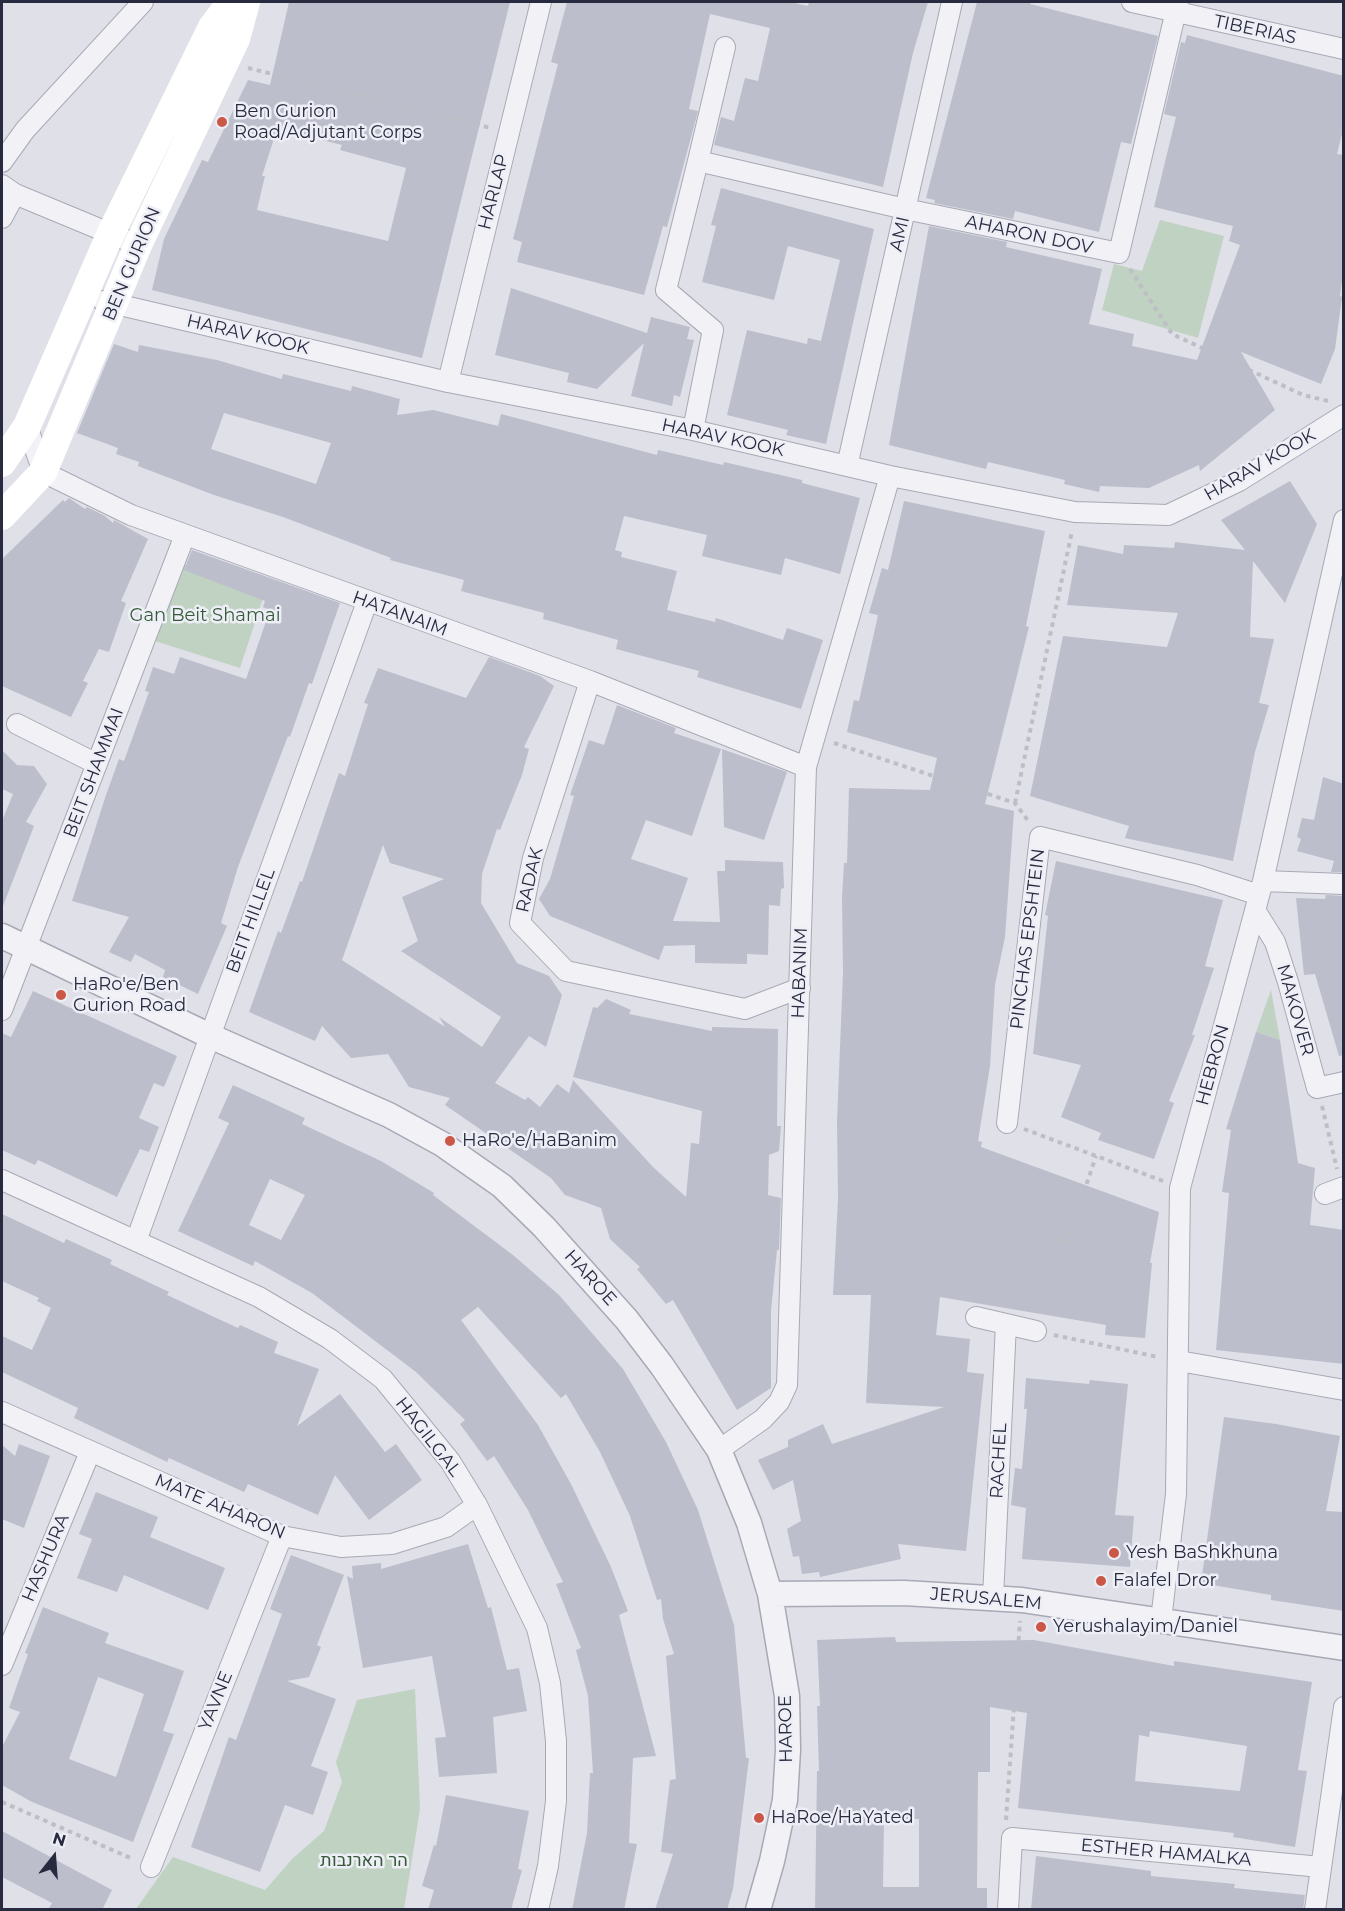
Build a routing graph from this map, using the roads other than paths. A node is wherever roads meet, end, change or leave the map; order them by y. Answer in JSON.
{"nodes":[{"id":1,"x":143,"y":2,"type":"edge"},
{"id":2,"x":231,"y":2,"type":"edge"},
{"id":3,"x":246,"y":2,"type":"edge"},
{"id":4,"x":541,"y":2,"type":"edge"},
{"id":5,"x":952,"y":2,"type":"edge"},
{"id":6,"x":1132,"y":2,"type":"edge"},
{"id":7,"x":1177,"y":7,"type":"edge"},
{"id":8,"x":725,"y":46,"type":"dead end"},
{"id":9,"x":1344,"y":49,"type":"edge"},
{"id":10,"x":698,"y":161,"type":"junction"},
{"id":11,"x":2,"y":162,"type":"edge"},
{"id":12,"x":8,"y":190,"type":"edge"},
{"id":13,"x":905,"y":209,"type":"junction"},
{"id":14,"x":2,"y":218,"type":"edge"},
{"id":15,"x":110,"y":235,"type":"junction"},
{"id":16,"x":138,"y":245,"type":"junction"},
{"id":17,"x":84,"y":297,"type":"junction"},
{"id":18,"x":115,"y":303,"type":"junction"},
{"id":19,"x":448,"y":382,"type":"junction"},
{"id":20,"x":1339,"y":409,"type":"edge"},
{"id":21,"x":27,"y":426,"type":"junction"},
{"id":22,"x":693,"y":430,"type":"junction"},
{"id":23,"x":2,"y":463,"type":"edge"},
{"id":24,"x":847,"y":466,"type":"junction"},
{"id":25,"x":43,"y":472,"type":"junction"},
{"id":26,"x":890,"y":476,"type":"junction"},
{"id":27,"x":2,"y":516,"type":"edge"},
{"id":28,"x":1344,"y":520,"type":"edge"},
{"id":29,"x":185,"y":535,"type":"junction"},
{"id":30,"x":1340,"y":562,"type":"edge"},
{"id":31,"x":367,"y":602,"type":"junction"},
{"id":32,"x":590,"y":681,"type":"junction"},
{"id":33,"x":17,"y":724,"type":"dead end"},
{"id":34,"x":97,"y":764,"type":"junction"},
{"id":35,"x":806,"y":767,"type":"junction"},
{"id":36,"x":1344,"y":884,"type":"edge"},
{"id":37,"x":1259,"y":895,"type":"junction"},
{"id":38,"x":2,"y":936,"type":"edge"},
{"id":39,"x":27,"y":948,"type":"junction"},
{"id":40,"x":800,"y":988,"type":"junction"},
{"id":41,"x":2,"y":1010,"type":"edge"},
{"id":42,"x":210,"y":1036,"type":"junction"},
{"id":43,"x":1344,"y":1082,"type":"edge"},
{"id":44,"x":1007,"y":1123,"type":"road end"},
{"id":45,"x":2,"y":1180,"type":"edge"},
{"id":46,"x":136,"y":1241,"type":"junction"},
{"id":47,"x":976,"y":1317,"type":"dead end"},
{"id":48,"x":1006,"y":1324,"type":"junction"},
{"id":49,"x":1041,"y":1332,"type":"road end"},
{"id":50,"x":1179,"y":1361,"type":"junction"},
{"id":51,"x":1344,"y":1390,"type":"edge"},
{"id":52,"x":2,"y":1412,"type":"edge"},
{"id":53,"x":719,"y":1450,"type":"junction"},
{"id":54,"x":90,"y":1452,"type":"junction"},
{"id":55,"x":477,"y":1505,"type":"junction"},
{"id":56,"x":282,"y":1536,"type":"junction"},
{"id":57,"x":770,"y":1594,"type":"junction"},
{"id":58,"x":993,"y":1598,"type":"junction"},
{"id":59,"x":1161,"y":1620,"type":"junction"},
{"id":60,"x":1344,"y":1648,"type":"edge"},
{"id":61,"x":2,"y":1665,"type":"edge"},
{"id":62,"x":1344,"y":1707,"type":"edge"},
{"id":63,"x":151,"y":1867,"type":"road end"},
{"id":64,"x":1321,"y":1867,"type":"junction"},
{"id":65,"x":538,"y":1910,"type":"edge"},
{"id":66,"x":758,"y":1910,"type":"edge"},
{"id":67,"x":1008,"y":1910,"type":"edge"},
{"id":68,"x":1315,"y":1910,"type":"edge"}],
"edges":[{"from":1,"to":11,"type":"street"},
{"from":2,"to":15,"type":"main road","name":"BEN GURION"},
{"from":3,"to":16,"type":"main road","name":"BEN GURION"},
{"from":4,"to":19,"type":"street","name":"HARLAP"},
{"from":5,"to":13,"type":"street","name":"AMI"},
{"from":6,"to":7,"type":"street","name":"TIBERIAS"},
{"from":7,"to":9,"type":"street","name":"TIBERIAS"},
{"from":7,"to":13,"type":"street","name":"AHARON DOV"},
{"from":8,"to":10,"type":"street"},
{"from":10,"to":13,"type":"street","name":"AHARON DOV"},
{"from":10,"to":22,"type":"street"},
{"from":12,"to":14,"type":"street"},
{"from":12,"to":15,"type":"street"},
{"from":13,"to":24,"type":"street","name":"AMI"},
{"from":15,"to":16,"type":"street"},
{"from":15,"to":17,"type":"main road","name":"BEN GURION"},
{"from":16,"to":18,"type":"main road","name":"BEN GURION"},
{"from":17,"to":18,"type":"street","name":"HARAV KOOK"},
{"from":17,"to":21,"type":"main road","name":"BEN GURION"},
{"from":18,"to":19,"type":"street","name":"HARAV KOOK"},
{"from":18,"to":25,"type":"main road","name":"BEN GURION"},
{"from":19,"to":22,"type":"street","name":"HARAV KOOK"},
{"from":20,"to":26,"type":"street","name":"HARAV KOOK"},
{"from":21,"to":23,"type":"main road","name":"BEN GURION"},
{"from":21,"to":25,"type":"street"},
{"from":22,"to":24,"type":"street","name":"HARAV KOOK"},
{"from":24,"to":26,"type":"street","name":"HARAV KOOK"},
{"from":25,"to":27,"type":"main road","name":"BEN GURION"},
{"from":25,"to":29,"type":"street","name":"HATANAIM"},
{"from":26,"to":35,"type":"street","name":"HABANIM"},
{"from":28,"to":30,"type":"street","name":"HEBRON"},
{"from":29,"to":31,"type":"street","name":"HATANAIM"},
{"from":29,"to":34,"type":"street","name":"BEIT SHAMMAI"},
{"from":30,"to":37,"type":"street","name":"HEBRON"},
{"from":31,"to":32,"type":"street","name":"HATANAIM"},
{"from":31,"to":42,"type":"street","name":"BEIT HILLEL"},
{"from":32,"to":35,"type":"street","name":"HATANAIM"},
{"from":32,"to":40,"type":"street","name":"RADAK"},
{"from":33,"to":34,"type":"street"},
{"from":34,"to":39,"type":"street","name":"BEIT SHAMMAI"},
{"from":35,"to":40,"type":"street","name":"HABANIM"},
{"from":36,"to":37,"type":"street"},
{"from":37,"to":43,"type":"street","name":"MAKOVER"},
{"from":37,"to":44,"type":"street","name":"PINCHAS EPSHTEIN"},
{"from":37,"to":50,"type":"street","name":"HEBRON"},
{"from":38,"to":39,"type":"street","name":"HAROE"},
{"from":39,"to":41,"type":"street","name":"BEIT SHAMMAI"},
{"from":39,"to":42,"type":"street","name":"HAROE"},
{"from":40,"to":53,"type":"street","name":"HABANIM"},
{"from":42,"to":46,"type":"street","name":"BEIT HILLEL"},
{"from":42,"to":53,"type":"street","name":"HAROE"},
{"from":45,"to":46,"type":"street","name":"HAGILGAL"},
{"from":46,"to":55,"type":"street","name":"HAGILGAL"},
{"from":47,"to":48,"type":"street"},
{"from":48,"to":49,"type":"street"},
{"from":48,"to":58,"type":"street","name":"RACHEL"},
{"from":50,"to":51,"type":"street"},
{"from":50,"to":59,"type":"street","name":"HEBRON"},
{"from":52,"to":54,"type":"street","name":"MATE AHARON"},
{"from":53,"to":57,"type":"street","name":"HAROE"},
{"from":54,"to":56,"type":"street","name":"MATE AHARON"},
{"from":54,"to":61,"type":"street","name":"HASHURA"},
{"from":55,"to":56,"type":"street","name":"MATE AHARON"},
{"from":55,"to":65,"type":"street","name":"HAGILGAL"},
{"from":56,"to":63,"type":"street","name":"YAVNE"},
{"from":57,"to":58,"type":"street","name":"JERUSALEM"},
{"from":57,"to":66,"type":"street","name":"HAROE"},
{"from":58,"to":59,"type":"street","name":"JERUSALEM"},
{"from":59,"to":60,"type":"street","name":"JERUSALEM"},
{"from":62,"to":64,"type":"street"},
{"from":64,"to":67,"type":"street","name":"ESTHER HAMALKA"},
{"from":64,"to":68,"type":"street"}]}
